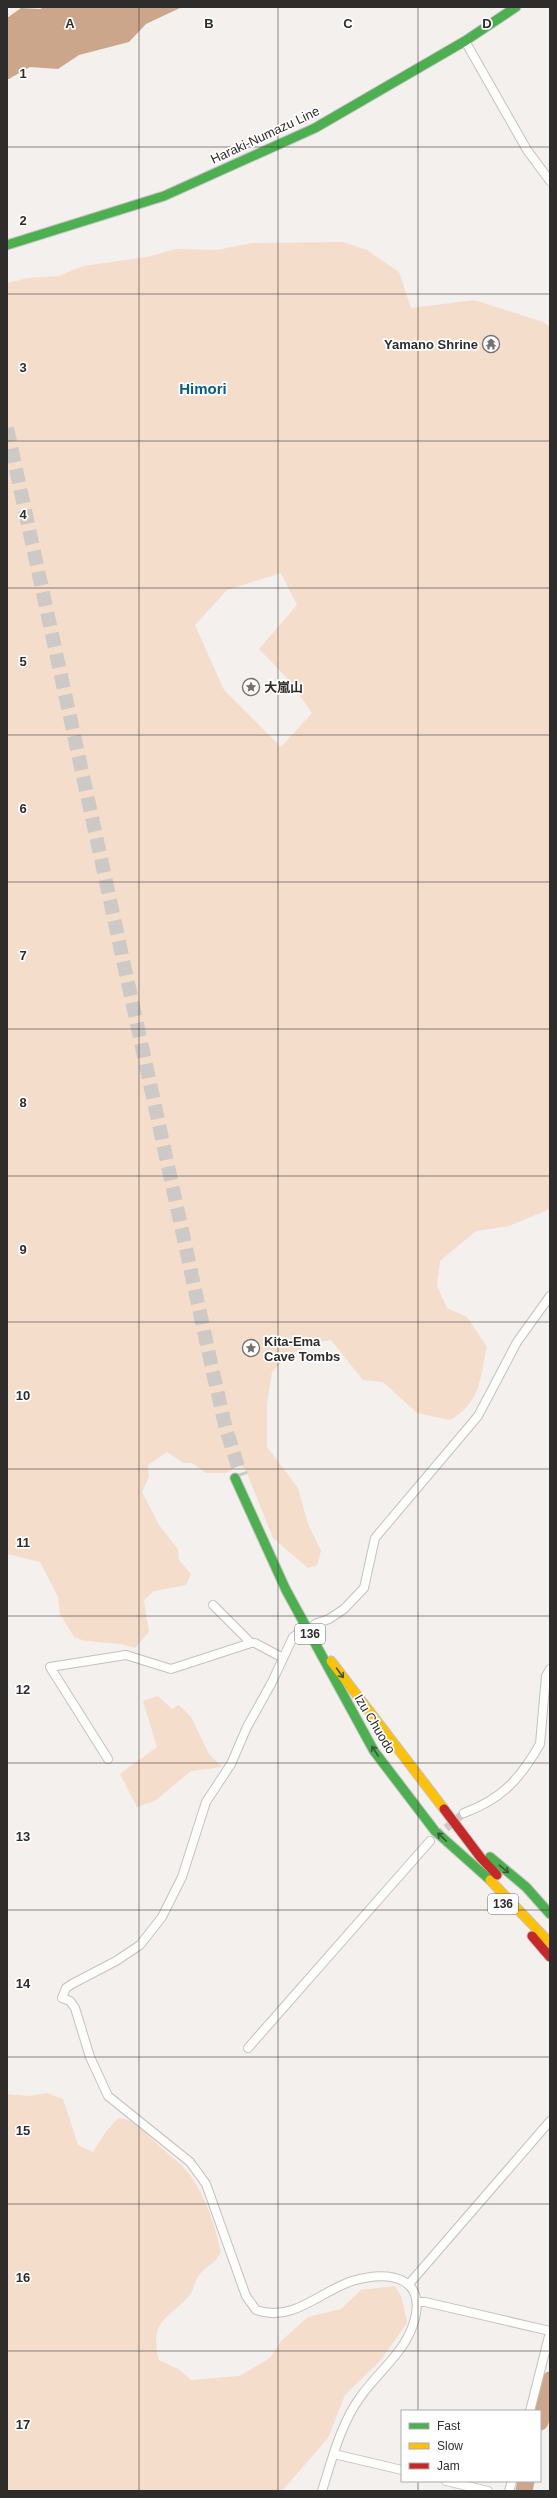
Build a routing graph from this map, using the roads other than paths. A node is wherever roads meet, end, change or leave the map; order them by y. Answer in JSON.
{"nodes":[{"id":1,"x":516,"y":7,"type":"edge"},
{"id":2,"x":465,"y":41,"type":"junction"},
{"id":3,"x":550,"y":181,"type":"edge"},
{"id":4,"x":7,"y":245,"type":"edge"},
{"id":5,"x":549,"y":1301,"type":"edge"},
{"id":6,"x":213,"y":1604,"type":"dead end"},
{"id":7,"x":315,"y":1624,"type":"dead end"},
{"id":8,"x":301,"y":1632,"type":"dead end"},
{"id":9,"x":251,"y":1643,"type":"junction"},
{"id":10,"x":283,"y":1658,"type":"junction"},
{"id":11,"x":550,"y":1669,"type":"edge"},
{"id":12,"x":108,"y":1759,"type":"dead end"},
{"id":13,"x":464,"y":1813,"type":"tunnel mouth"},
{"id":14,"x":464,"y":1835,"type":"junction"},
{"id":15,"x":430,"y":1841,"type":"tunnel mouth"},
{"id":16,"x":456,"y":1850,"type":"junction"},
{"id":17,"x":550,"y":1914,"type":"edge"},
{"id":18,"x":550,"y":1936,"type":"edge"},
{"id":19,"x":550,"y":1943,"type":"edge"},
{"id":20,"x":550,"y":1957,"type":"edge"},
{"id":21,"x":248,"y":2048,"type":"dead end"},
{"id":22,"x":550,"y":2121,"type":"edge"},
{"id":23,"x":409,"y":2284,"type":"junction"},
{"id":24,"x":417,"y":2302,"type":"junction"},
{"id":25,"x":550,"y":2332,"type":"edge"},
{"id":26,"x":530,"y":2410,"type":"edge"},
{"id":27,"x":334,"y":2454,"type":"junction"},
{"id":28,"x":401,"y":2470,"type":"edge"},
{"id":29,"x":450,"y":2482,"type":"edge"},
{"id":30,"x":322,"y":2491,"type":"edge"},
{"id":31,"x":488,"y":2491,"type":"edge"}],
"edges":[{"from":1,"to":2,"type":"main road","name":"Haraki-Numazu Line"},
{"from":2,"to":3,"type":"street"},
{"from":2,"to":4,"type":"main road","name":"Haraki-Numazu Line"},
{"from":5,"to":7,"type":"street"},
{"from":6,"to":9,"type":"street"},
{"from":8,"to":10,"type":"street"},
{"from":9,"to":10,"type":"street"},
{"from":9,"to":12,"type":"street"},
{"from":10,"to":23,"type":"street"},
{"from":11,"to":13,"type":"street"},
{"from":16,"to":14,"type":"main road","name":"Izu Chuodo","number":"136","one_way":true},
{"from":14,"to":17,"type":"main road","one_way":true},
{"from":14,"to":18,"type":"main road","name":"Izu Chuodo","number":"136"},
{"from":15,"to":21,"type":"street"},
{"from":16,"to":19,"type":"main road","name":"Izu Chuodo","number":"136"},
{"from":16,"to":20,"type":"main road","number":"136"},
{"from":22,"to":23,"type":"street"},
{"from":23,"to":24,"type":"street"},
{"from":24,"to":25,"type":"street"},
{"from":24,"to":27,"type":"street"},
{"from":25,"to":26,"type":"street"},
{"from":27,"to":28,"type":"street"},
{"from":27,"to":30,"type":"street"},
{"from":29,"to":31,"type":"street"}]}
